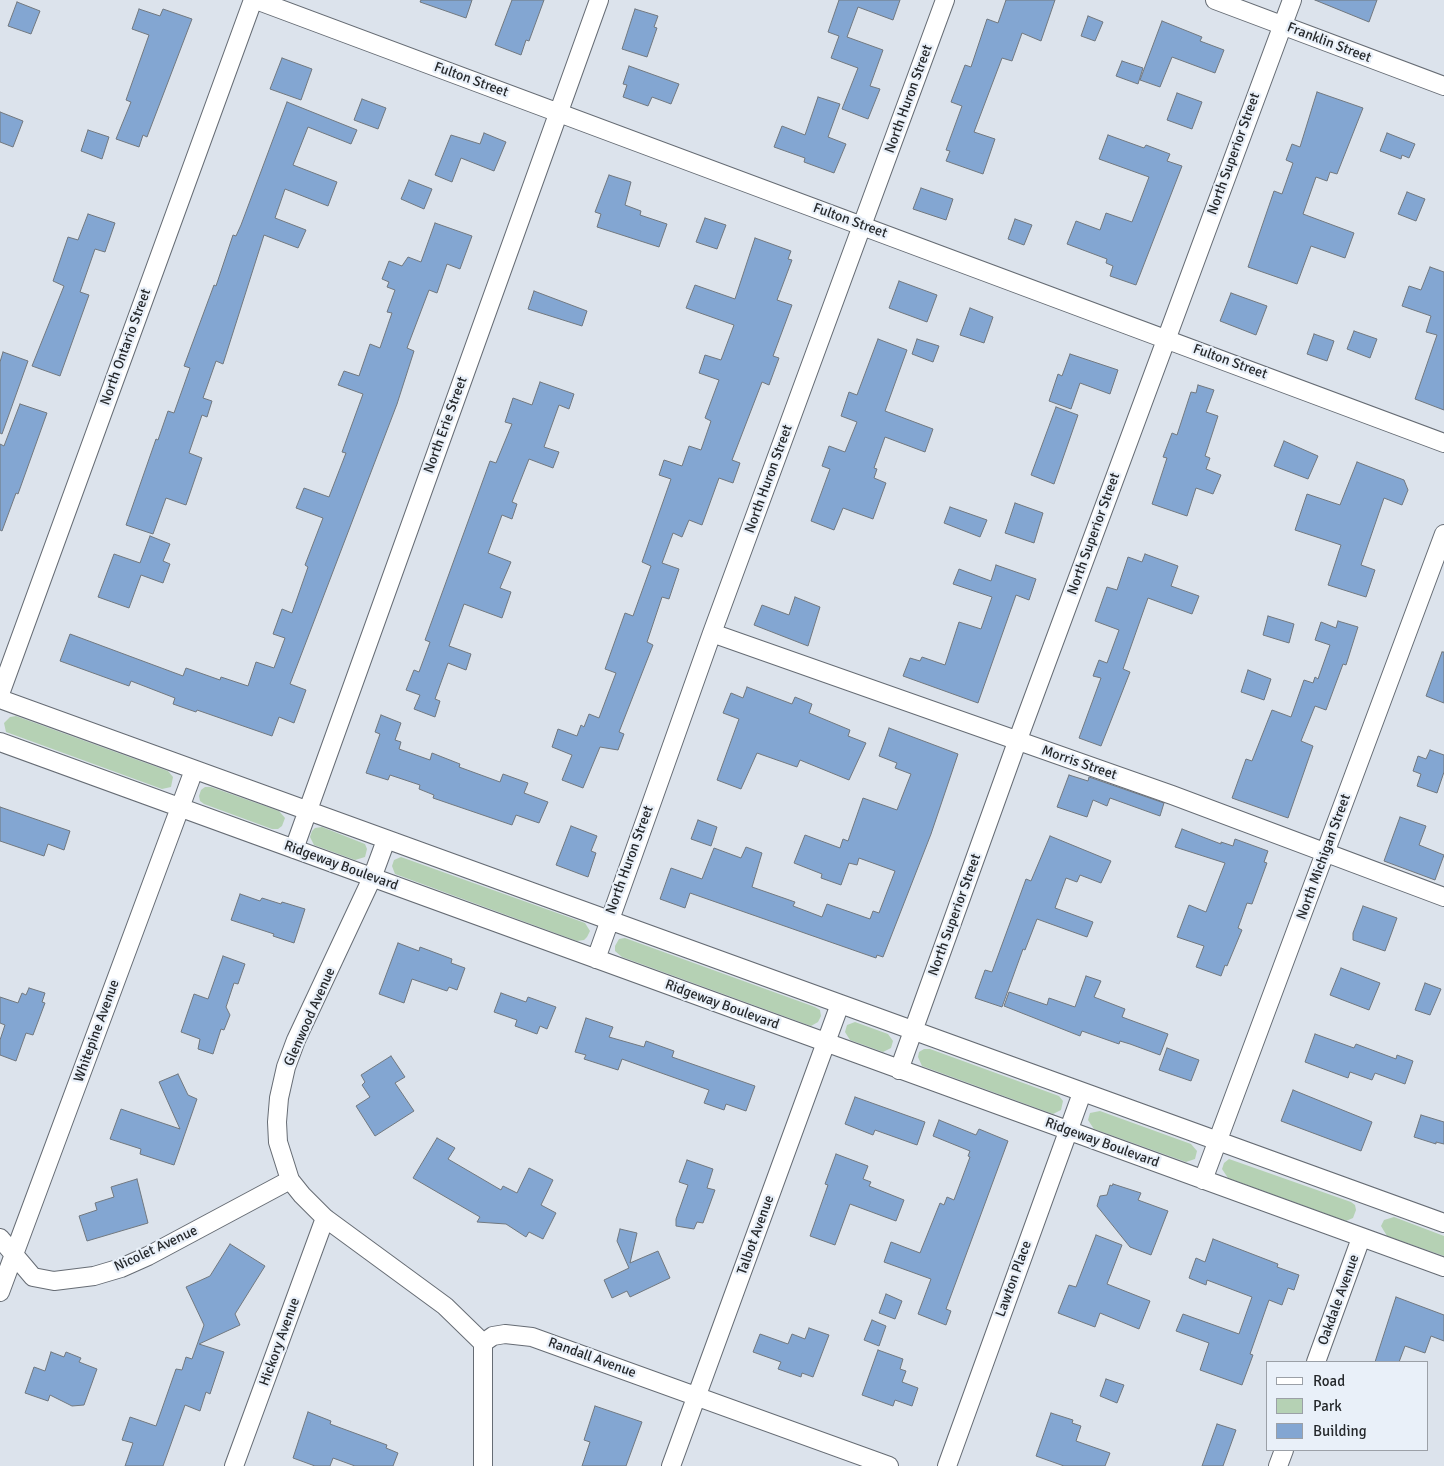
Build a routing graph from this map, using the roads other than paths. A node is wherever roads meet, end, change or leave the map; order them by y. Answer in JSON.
{"nodes":[{"id":1,"x":255,"y":0,"type":"edge"},
{"id":2,"x":599,"y":0,"type":"edge"},
{"id":3,"x":945,"y":0,"type":"edge"},
{"id":4,"x":1214,"y":0,"type":"edge"},
{"id":5,"x":1292,"y":0,"type":"edge"},
{"id":6,"x":1282,"y":25,"type":"junction"},
{"id":7,"x":1444,"y":86,"type":"edge"},
{"id":8,"x":558,"y":112,"type":"junction"},
{"id":9,"x":862,"y":225,"type":"junction"},
{"id":10,"x":1166,"y":338,"type":"junction"},
{"id":11,"x":1444,"y":442,"type":"edge"},
{"id":12,"x":1444,"y":534,"type":"edge"},
{"id":13,"x":712,"y":633,"type":"junction"},
{"id":14,"x":0,"y":694,"type":"edge"},
{"id":15,"x":0,"y":699,"type":"edge"},
{"id":16,"x":0,"y":742,"type":"edge"},
{"id":17,"x":1017,"y":742,"type":"junction"},
{"id":18,"x":194,"y":770,"type":"junction"},
{"id":19,"x":179,"y":809,"type":"junction"},
{"id":20,"x":308,"y":812,"type":"junction"},
{"id":21,"x":386,"y":840,"type":"junction"},
{"id":22,"x":294,"y":850,"type":"junction"},
{"id":23,"x":1325,"y":852,"type":"junction"},
{"id":24,"x":372,"y":878,"type":"junction"},
{"id":25,"x":1444,"y":897,"type":"edge"},
{"id":26,"x":609,"y":920,"type":"junction"},
{"id":27,"x":596,"y":959,"type":"junction"},
{"id":28,"x":840,"y":1004,"type":"junction"},
{"id":29,"x":913,"y":1030,"type":"junction"},
{"id":30,"x":827,"y":1043,"type":"junction"},
{"id":31,"x":900,"y":1070,"type":"junction"},
{"id":32,"x":1082,"y":1093,"type":"junction"},
{"id":33,"x":1068,"y":1131,"type":"junction"},
{"id":34,"x":1217,"y":1141,"type":"junction"},
{"id":35,"x":290,"y":1180,"type":"junction"},
{"id":36,"x":1203,"y":1180,"type":"junction"},
{"id":37,"x":325,"y":1218,"type":"junction"},
{"id":38,"x":1444,"y":1223,"type":"edge"},
{"id":39,"x":0,"y":1238,"type":"edge"},
{"id":40,"x":1361,"y":1238,"type":"junction"},
{"id":41,"x":14,"y":1254,"type":"junction"},
{"id":42,"x":1444,"y":1267,"type":"edge"},
{"id":43,"x":0,"y":1292,"type":"edge"},
{"id":44,"x":483,"y":1343,"type":"junction"},
{"id":45,"x":1316,"y":1361,"type":"edge"},
{"id":46,"x":697,"y":1397,"type":"junction"},
{"id":47,"x":1284,"y":1451,"type":"edge"},
{"id":48,"x":234,"y":1466,"type":"edge"},
{"id":49,"x":483,"y":1466,"type":"edge"},
{"id":50,"x":672,"y":1466,"type":"edge"},
{"id":51,"x":888,"y":1466,"type":"edge"},
{"id":52,"x":947,"y":1466,"type":"edge"},
{"id":53,"x":1278,"y":1466,"type":"edge"}],
"edges":[{"from":1,"to":8,"type":"street","name":"Fulton Street"},
{"from":1,"to":14,"type":"street","name":"North Ontario Street"},
{"from":2,"to":8,"type":"street","name":"North Erie Street"},
{"from":3,"to":9,"type":"street","name":"North Huron Street"},
{"from":4,"to":6,"type":"street","name":"Franklin Street"},
{"from":5,"to":6,"type":"street","name":"North Superior Street"},
{"from":6,"to":7,"type":"street","name":"Franklin Street"},
{"from":6,"to":10,"type":"street","name":"North Superior Street"},
{"from":8,"to":9,"type":"street","name":"Fulton Street"},
{"from":8,"to":20,"type":"street","name":"North Erie Street"},
{"from":9,"to":10,"type":"street","name":"Fulton Street"},
{"from":9,"to":13,"type":"street","name":"North Huron Street"},
{"from":10,"to":11,"type":"street","name":"Fulton Street"},
{"from":10,"to":17,"type":"street","name":"North Superior Street"},
{"from":12,"to":23,"type":"street","name":"North Michigan Street"},
{"from":13,"to":17,"type":"street","name":"Morris Street"},
{"from":13,"to":26,"type":"street","name":"North Huron Street"},
{"from":15,"to":18,"type":"street"},
{"from":16,"to":19,"type":"street","name":"Ridgeway Boulevard"},
{"from":17,"to":23,"type":"street","name":"Morris Street"},
{"from":17,"to":29,"type":"street","name":"North Superior Street"},
{"from":18,"to":19,"type":"street","name":"Whitepine Avenue"},
{"from":18,"to":20,"type":"street"},
{"from":19,"to":22,"type":"street","name":"Ridgeway Boulevard"},
{"from":19,"to":41,"type":"street","name":"Whitepine Avenue"},
{"from":20,"to":21,"type":"street"},
{"from":20,"to":22,"type":"street","name":"North Erie Street"},
{"from":21,"to":24,"type":"street","name":"Glenwood Avenue"},
{"from":21,"to":26,"type":"street"},
{"from":22,"to":24,"type":"street","name":"Ridgeway Boulevard"},
{"from":23,"to":25,"type":"street","name":"Morris Street"},
{"from":23,"to":34,"type":"street","name":"North Michigan Street"},
{"from":24,"to":27,"type":"street","name":"Ridgeway Boulevard"},
{"from":24,"to":35,"type":"street","name":"Glenwood Avenue"},
{"from":26,"to":27,"type":"street","name":"North Huron Street"},
{"from":26,"to":28,"type":"street"},
{"from":27,"to":30,"type":"street","name":"Ridgeway Boulevard"},
{"from":28,"to":29,"type":"street"},
{"from":28,"to":30,"type":"street","name":"Talbot Avenue"},
{"from":29,"to":31,"type":"street","name":"North Superior Street"},
{"from":29,"to":32,"type":"street"},
{"from":30,"to":31,"type":"street","name":"Ridgeway Boulevard"},
{"from":30,"to":46,"type":"street","name":"Talbot Avenue"},
{"from":31,"to":33,"type":"street","name":"Ridgeway Boulevard"},
{"from":32,"to":33,"type":"street","name":"Lawton Place"},
{"from":32,"to":34,"type":"street"},
{"from":33,"to":36,"type":"street","name":"Ridgeway Boulevard"},
{"from":33,"to":52,"type":"street","name":"Lawton Place"},
{"from":34,"to":36,"type":"street","name":"North Michigan Street"},
{"from":34,"to":38,"type":"street"},
{"from":35,"to":37,"type":"street","name":"Glenwood Avenue"},
{"from":35,"to":41,"type":"street","name":"Nicolet Avenue"},
{"from":36,"to":40,"type":"street","name":"Ridgeway Boulevard"},
{"from":37,"to":44,"type":"street"},
{"from":37,"to":48,"type":"street","name":"Hickory Avenue"},
{"from":39,"to":41,"type":"street","name":"Nicolet Avenue"},
{"from":40,"to":42,"type":"street","name":"Ridgeway Boulevard"},
{"from":40,"to":45,"type":"street","name":"Oakdale Avenue"},
{"from":41,"to":43,"type":"street","name":"Whitepine Avenue"},
{"from":44,"to":46,"type":"street","name":"Randall Avenue"},
{"from":44,"to":49,"type":"street"},
{"from":46,"to":50,"type":"street","name":"Talbot Avenue"},
{"from":46,"to":51,"type":"street","name":"Randall Avenue"},
{"from":47,"to":53,"type":"street"}]}
